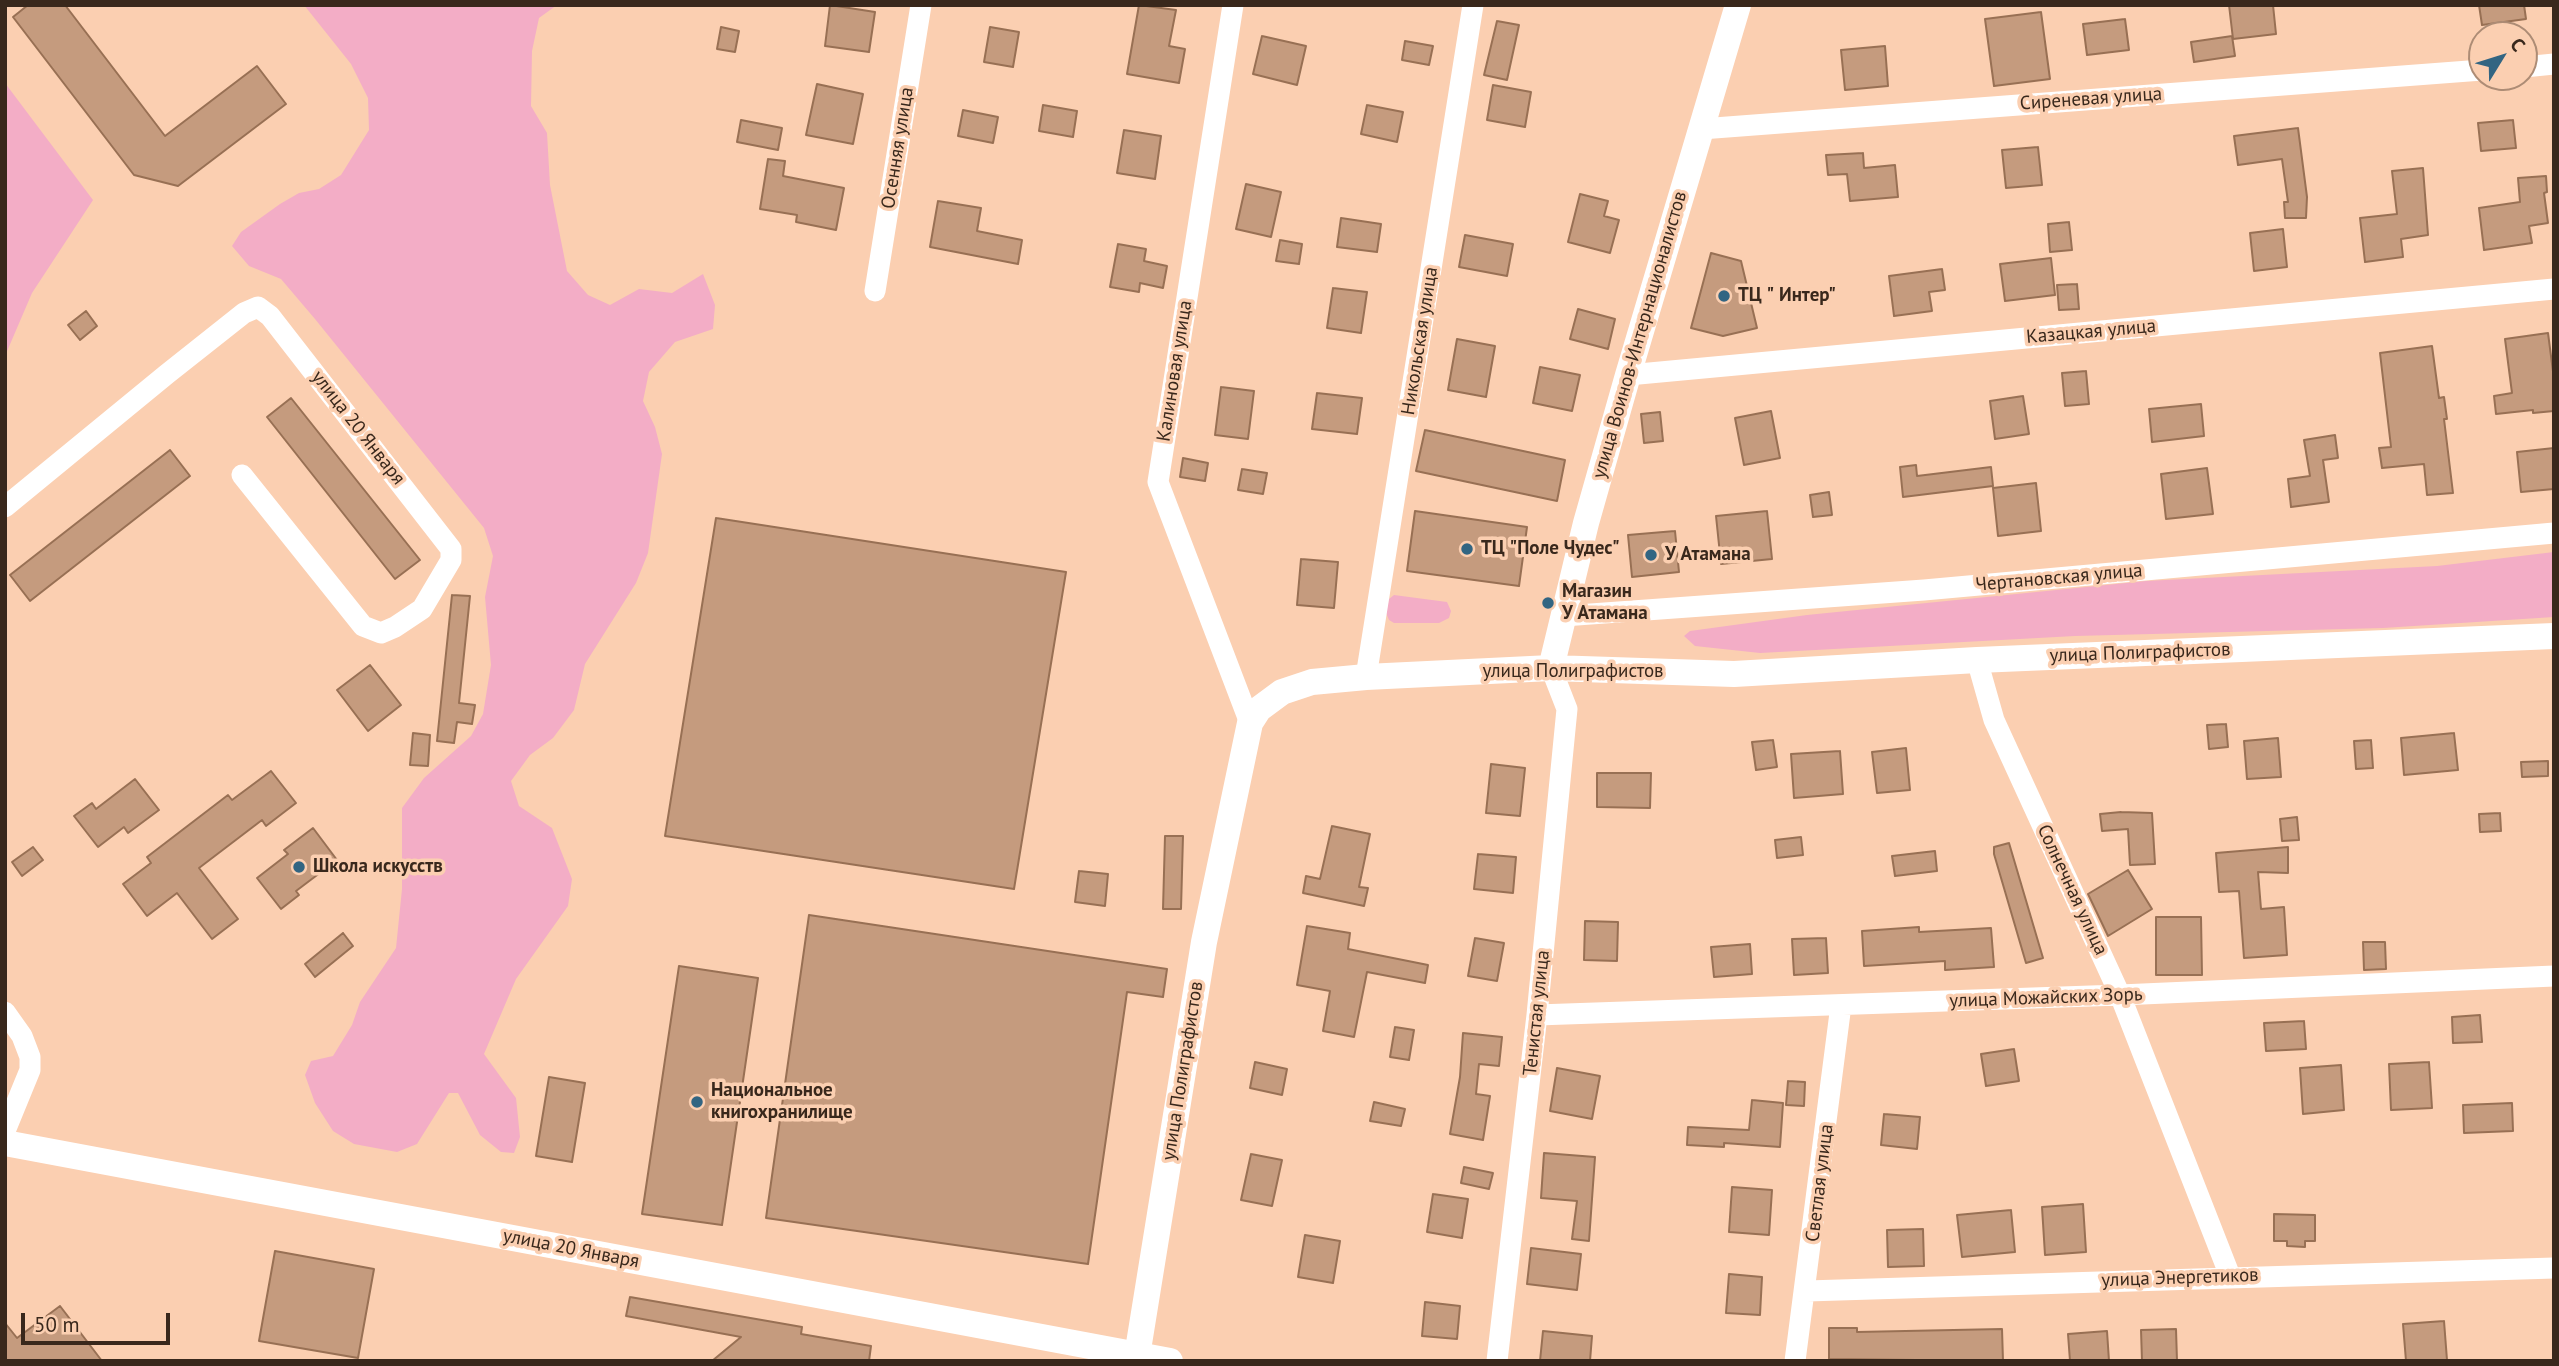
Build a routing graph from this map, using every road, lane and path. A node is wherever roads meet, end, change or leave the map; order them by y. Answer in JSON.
{"nodes":[{"id":1,"x":921,"y":5,"type":"edge"},
{"id":2,"x":1233,"y":5,"type":"edge"},
{"id":3,"x":1473,"y":5,"type":"edge"},
{"id":4,"x":1738,"y":5,"type":"edge"},
{"id":5,"x":2468,"y":71,"type":"edge"},
{"id":6,"x":1701,"y":129,"type":"junction"},
{"id":7,"x":2554,"y":289,"type":"edge"},
{"id":8,"x":875,"y":291,"type":"dead end"},
{"id":9,"x":1628,"y":375,"type":"junction"},
{"id":10,"x":242,"y":475,"type":"dead end"},
{"id":11,"x":5,"y":507,"type":"edge"},
{"id":12,"x":2554,"y":533,"type":"edge"},
{"id":13,"x":1563,"y":616,"type":"junction"},
{"id":14,"x":2554,"y":636,"type":"edge"},
{"id":15,"x":1977,"y":660,"type":"junction"},
{"id":16,"x":1551,"y":668,"type":"junction"},
{"id":17,"x":1366,"y":677,"type":"junction"},
{"id":18,"x":1250,"y":723,"type":"junction"},
{"id":19,"x":2554,"y":976,"type":"edge"},
{"id":20,"x":2120,"y":995,"type":"junction"},
{"id":21,"x":1841,"y":1005,"type":"junction"},
{"id":22,"x":5,"y":1012,"type":"edge"},
{"id":23,"x":1537,"y":1015,"type":"junction"},
{"id":24,"x":5,"y":1131,"type":"edge"},
{"id":25,"x":5,"y":1143,"type":"edge"},
{"id":26,"x":2554,"y":1268,"type":"edge"},
{"id":27,"x":2230,"y":1276,"type":"junction"},
{"id":28,"x":1807,"y":1291,"type":"junction"},
{"id":29,"x":1137,"y":1356,"type":"junction"},
{"id":30,"x":1170,"y":1361,"type":"edge"},
{"id":31,"x":1497,"y":1361,"type":"edge"},
{"id":32,"x":1796,"y":1361,"type":"edge"}],
"edges":[{"from":1,"to":8,"type":"street","name":"Осенняя улица"},
{"from":2,"to":18,"type":"street","name":"Калиновая улица"},
{"from":3,"to":17,"type":"street","name":"Никольская улица"},
{"from":4,"to":6,"type":"street","name":"улица Воинов-Интернационалистов"},
{"from":5,"to":6,"type":"street","name":"Сиреневая улица"},
{"from":6,"to":9,"type":"street","name":"улица Воинов-Интернационалистов"},
{"from":7,"to":9,"type":"street","name":"Казацкая улица"},
{"from":9,"to":13,"type":"street","name":"улица Воинов-Интернационалистов"},
{"from":10,"to":11,"type":"street","name":"улица 20 Января"},
{"from":12,"to":13,"type":"street","name":"Чертановская улица"},
{"from":13,"to":16,"type":"street","name":"улица Воинов-Интернационалистов"},
{"from":14,"to":15,"type":"street","name":"улица Полиграфистов"},
{"from":15,"to":16,"type":"street","name":"улица Полиграфистов"},
{"from":15,"to":20,"type":"street","name":"Солнечная улица"},
{"from":16,"to":17,"type":"street","name":"улица Полиграфистов"},
{"from":16,"to":23,"type":"street","name":"Тенистая улица"},
{"from":17,"to":18,"type":"street","name":"улица Полиграфистов"},
{"from":18,"to":29,"type":"street","name":"улица Полиграфистов"},
{"from":19,"to":20,"type":"street","name":"улица Можайских Зорь"},
{"from":20,"to":21,"type":"street","name":"улица Можайских Зорь"},
{"from":20,"to":27,"type":"street","name":"Солнечная улица"},
{"from":21,"to":23,"type":"street","name":"улица Можайских Зорь"},
{"from":21,"to":28,"type":"street","name":"Светлая улица"},
{"from":22,"to":24,"type":"street"},
{"from":23,"to":31,"type":"street","name":"Тенистая улица"},
{"from":25,"to":29,"type":"street","name":"улица 20 Января"},
{"from":26,"to":27,"type":"street","name":"улица Энергетиков"},
{"from":27,"to":28,"type":"street","name":"улица Энергетиков"},
{"from":28,"to":32,"type":"street","name":"Светлая улица"},
{"from":29,"to":30,"type":"street","name":"улица 20 Января"}]}
